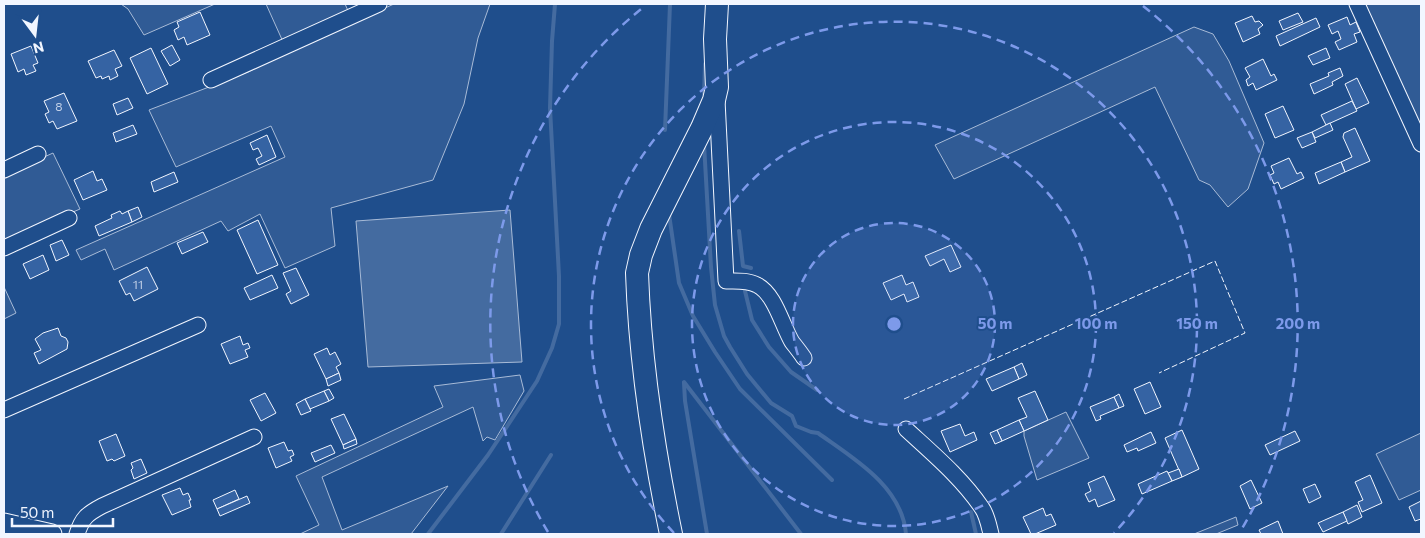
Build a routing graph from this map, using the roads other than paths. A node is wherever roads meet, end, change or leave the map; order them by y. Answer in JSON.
{"nodes":[{"id":1,"x":379,"y":4,"type":"edge"},
{"id":2,"x":717,"y":4,"type":"edge"},
{"id":3,"x":1357,"y":4,"type":"edge"},
{"id":4,"x":211,"y":80,"type":"dead end"},
{"id":5,"x":717,"y":87,"type":"junction"},
{"id":6,"x":1421,"y":144,"type":"edge"},
{"id":7,"x":38,"y":154,"type":"dead end"},
{"id":8,"x":4,"y":170,"type":"edge"},
{"id":9,"x":69,"y":218,"type":"dead end"},
{"id":10,"x":4,"y":248,"type":"edge"},
{"id":11,"x":198,"y":325,"type":"dead end"},
{"id":12,"x":804,"y":358,"type":"dead end"},
{"id":13,"x":4,"y":410,"type":"edge"},
{"id":14,"x":906,"y":429,"type":"dead end"},
{"id":15,"x":254,"y":437,"type":"dead end"},
{"id":16,"x":4,"y":522,"type":"edge"},
{"id":17,"x":52,"y":534,"type":"edge"},
{"id":18,"x":77,"y":534,"type":"edge"},
{"id":19,"x":671,"y":534,"type":"edge"},
{"id":20,"x":991,"y":534,"type":"edge"}],
"edges":[{"from":1,"to":4,"type":"street"},
{"from":2,"to":5,"type":"highway"},
{"from":3,"to":6,"type":"street"},
{"from":5,"to":12,"type":"street"},
{"from":5,"to":19,"type":"highway"},
{"from":7,"to":8,"type":"street"},
{"from":9,"to":10,"type":"street"},
{"from":11,"to":13,"type":"street"},
{"from":14,"to":20,"type":"street"},
{"from":15,"to":18,"type":"street"},
{"from":16,"to":17,"type":"main road"}]}
